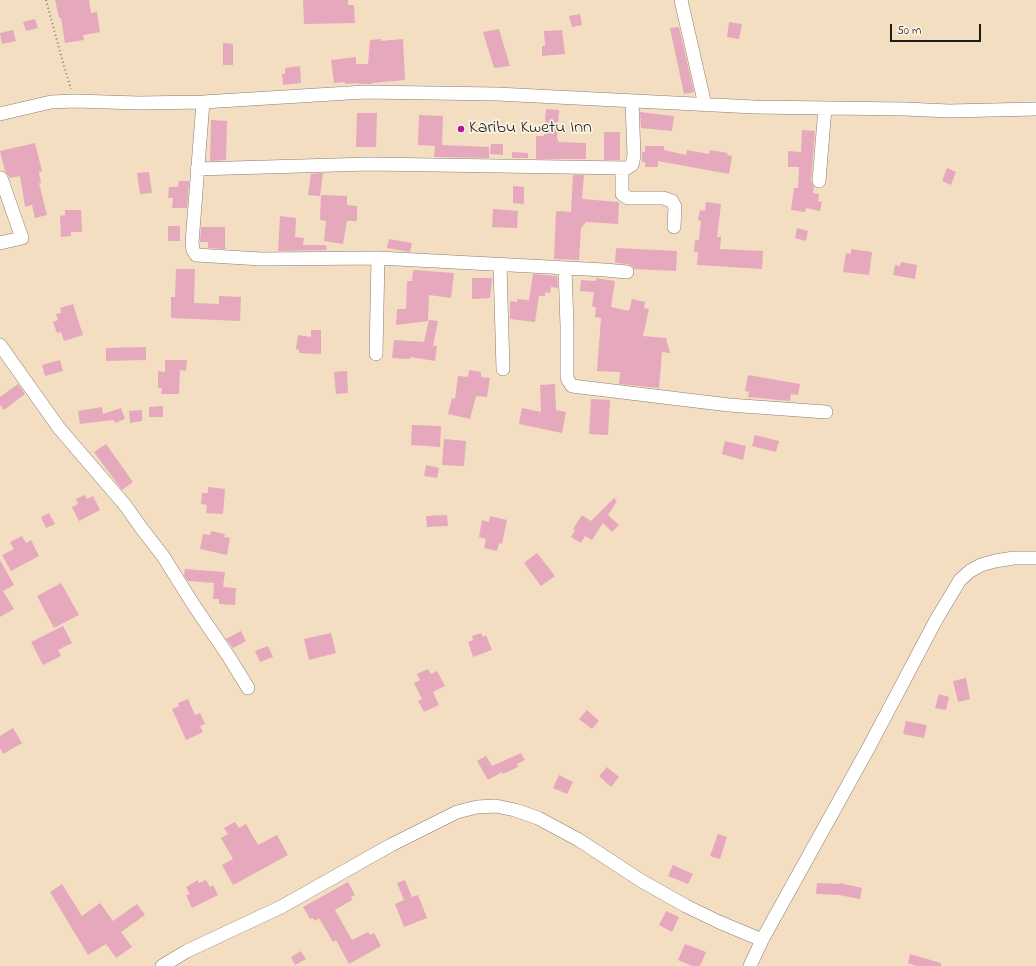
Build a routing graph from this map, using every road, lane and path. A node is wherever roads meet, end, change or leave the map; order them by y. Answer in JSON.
{"nodes":[{"id":1,"x":46,"y":0,"type":"edge"},
{"id":2,"x":681,"y":0,"type":"edge"},
{"id":3,"x":75,"y":101,"type":"junction"},
{"id":4,"x":632,"y":101,"type":"junction"},
{"id":5,"x":203,"y":102,"type":"junction"},
{"id":6,"x":705,"y":105,"type":"junction"},
{"id":7,"x":825,"y":108,"type":"junction"},
{"id":8,"x":1036,"y":109,"type":"edge"},
{"id":9,"x":0,"y":114,"type":"edge"},
{"id":10,"x":197,"y":168,"type":"junction"},
{"id":11,"x":622,"y":168,"type":"junction"},
{"id":12,"x":2,"y":178,"type":"dead end"},
{"id":13,"x":819,"y":181,"type":"dead end"},
{"id":14,"x":674,"y":227,"type":"dead end"},
{"id":15,"x":0,"y":243,"type":"edge"},
{"id":16,"x":378,"y":258,"type":"junction"},
{"id":17,"x":500,"y":265,"type":"junction"},
{"id":18,"x":565,"y":268,"type":"junction"},
{"id":19,"x":628,"y":272,"type":"dead end"},
{"id":20,"x":0,"y":345,"type":"edge"},
{"id":21,"x":376,"y":354,"type":"dead end"},
{"id":22,"x":503,"y":369,"type":"dead end"},
{"id":23,"x":826,"y":412,"type":"dead end"},
{"id":24,"x":1036,"y":558,"type":"edge"},
{"id":25,"x":248,"y":688,"type":"dead end"},
{"id":26,"x":762,"y":940,"type":"junction"},
{"id":27,"x":162,"y":966,"type":"edge"},
{"id":28,"x":750,"y":966,"type":"edge"}],
"edges":[{"from":1,"to":3,"type":"path"},
{"from":2,"to":6,"type":"street"},
{"from":3,"to":5,"type":"street"},
{"from":3,"to":9,"type":"street"},
{"from":4,"to":5,"type":"street"},
{"from":4,"to":6,"type":"street"},
{"from":4,"to":11,"type":"street"},
{"from":5,"to":10,"type":"street"},
{"from":6,"to":7,"type":"street"},
{"from":7,"to":8,"type":"street"},
{"from":7,"to":13,"type":"street"},
{"from":10,"to":11,"type":"street"},
{"from":10,"to":16,"type":"street"},
{"from":11,"to":14,"type":"street"},
{"from":12,"to":15,"type":"street"},
{"from":16,"to":17,"type":"street"},
{"from":16,"to":21,"type":"street"},
{"from":17,"to":18,"type":"street"},
{"from":17,"to":22,"type":"street"},
{"from":18,"to":19,"type":"street"},
{"from":18,"to":23,"type":"street"},
{"from":20,"to":25,"type":"street"},
{"from":24,"to":26,"type":"street"},
{"from":26,"to":27,"type":"street"},
{"from":26,"to":28,"type":"street"}]}
